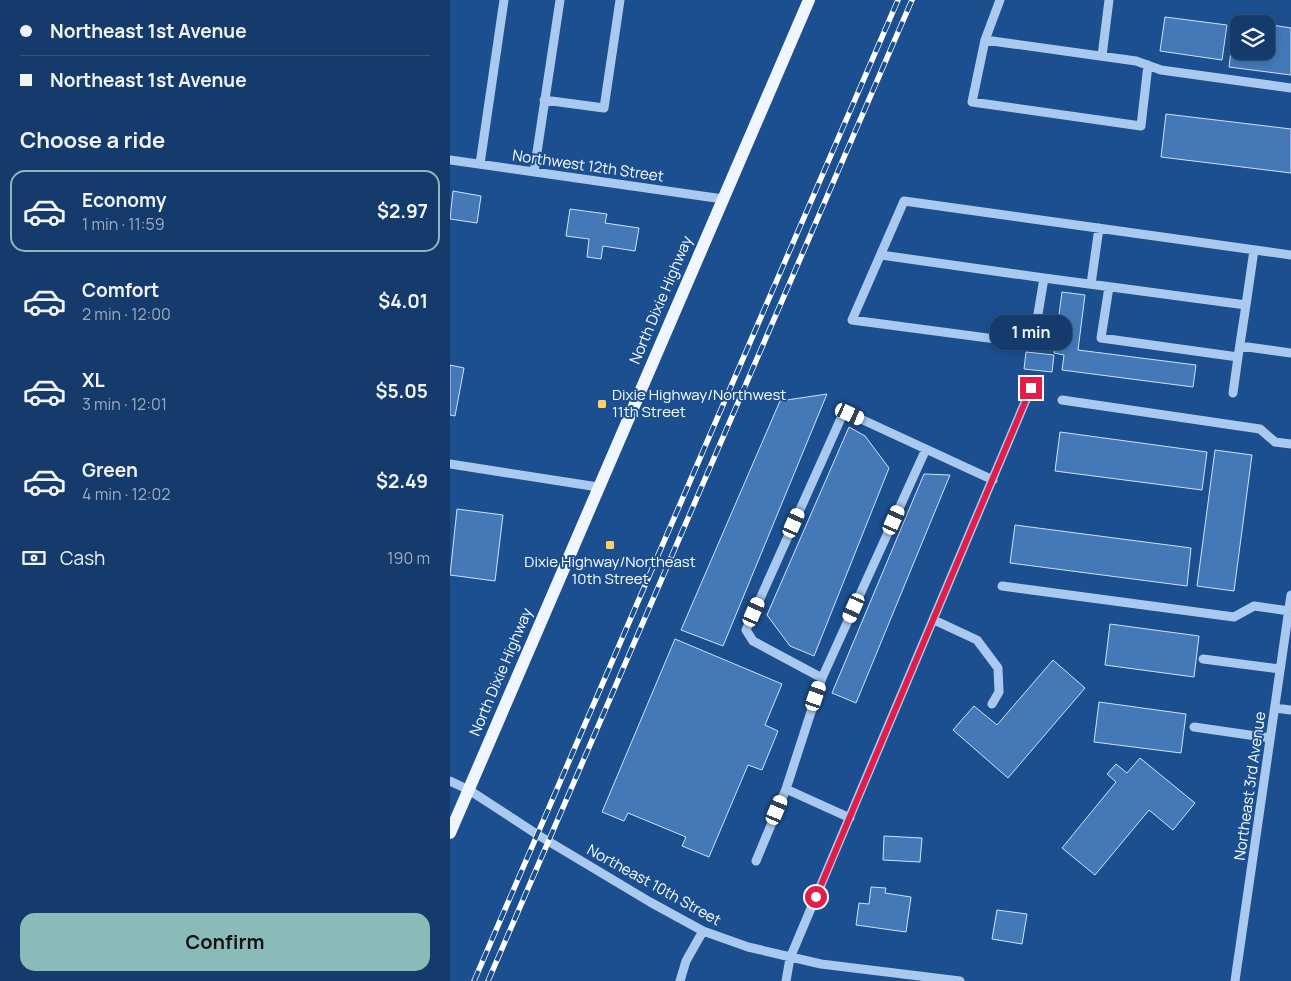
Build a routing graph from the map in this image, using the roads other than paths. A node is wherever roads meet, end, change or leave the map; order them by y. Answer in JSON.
{"nodes":[{"id":1,"x":504,"y":0,"type":"edge"},
{"id":2,"x":560,"y":0,"type":"edge"},
{"id":3,"x":620,"y":0,"type":"edge"},
{"id":4,"x":809,"y":0,"type":"edge"},
{"id":5,"x":1000,"y":0,"type":"edge"},
{"id":6,"x":1109,"y":0,"type":"edge"},
{"id":7,"x":985,"y":40,"type":"junction"},
{"id":8,"x":1102,"y":56,"type":"junction"},
{"id":9,"x":1148,"y":65,"type":"junction"},
{"id":10,"x":1291,"y":88,"type":"edge"},
{"id":11,"x":544,"y":100,"type":"junction"},
{"id":12,"x":450,"y":160,"type":"edge"},
{"id":13,"x":480,"y":164,"type":"junction"},
{"id":14,"x":534,"y":172,"type":"junction"},
{"id":15,"x":723,"y":199,"type":"junction"},
{"id":16,"x":1099,"y":228,"type":"junction"},
{"id":17,"x":1254,"y":250,"type":"junction"},
{"id":18,"x":881,"y":255,"type":"junction"},
{"id":19,"x":1291,"y":255,"type":"edge"},
{"id":20,"x":1044,"y":278,"type":"junction"},
{"id":21,"x":1091,"y":284,"type":"junction"},
{"id":22,"x":1109,"y":287,"type":"junction"},
{"id":23,"x":1246,"y":305,"type":"junction"},
{"id":24,"x":1240,"y":346,"type":"junction"},
{"id":25,"x":1291,"y":353,"type":"edge"},
{"id":26,"x":1238,"y":357,"type":"junction"},
{"id":27,"x":1031,"y":388,"type":"dead end"},
{"id":28,"x":1233,"y":393,"type":"dead end"},
{"id":29,"x":1062,"y":400,"type":"dead end"},
{"id":30,"x":1291,"y":444,"type":"edge"},
{"id":31,"x":926,"y":449,"type":"junction"},
{"id":32,"x":450,"y":464,"type":"edge"},
{"id":33,"x":993,"y":480,"type":"junction"},
{"id":34,"x":598,"y":486,"type":"junction"},
{"id":35,"x":1002,"y":586,"type":"dead end"},
{"id":36,"x":1291,"y":595,"type":"edge"},
{"id":37,"x":1289,"y":611,"type":"junction"},
{"id":38,"x":934,"y":620,"type":"junction"},
{"id":39,"x":1288,"y":641,"type":"edge"},
{"id":40,"x":1203,"y":659,"type":"dead end"},
{"id":41,"x":1280,"y":669,"type":"junction"},
{"id":42,"x":822,"y":678,"type":"junction"},
{"id":43,"x":992,"y":704,"type":"dead end"},
{"id":44,"x":1275,"y":708,"type":"junction"},
{"id":45,"x":1291,"y":710,"type":"edge"},
{"id":46,"x":1194,"y":727,"type":"dead end"},
{"id":47,"x":1270,"y":738,"type":"junction"},
{"id":48,"x":450,"y":780,"type":"edge"},
{"id":49,"x":786,"y":789,"type":"junction"},
{"id":50,"x":469,"y":790,"type":"junction"},
{"id":51,"x":850,"y":818,"type":"junction"},
{"id":52,"x":450,"y":833,"type":"edge"},
{"id":53,"x":756,"y":861,"type":"dead end"},
{"id":54,"x":703,"y":931,"type":"junction"},
{"id":55,"x":790,"y":958,"type":"junction"},
{"id":56,"x":680,"y":981,"type":"edge"},
{"id":57,"x":786,"y":981,"type":"edge"},
{"id":58,"x":960,"y":981,"type":"edge"},
{"id":59,"x":1235,"y":981,"type":"edge"}],
"edges":[{"from":1,"to":13,"type":"street"},
{"from":2,"to":11,"type":"street"},
{"from":3,"to":11,"type":"street"},
{"from":4,"to":15,"type":"main road","name":"North Dixie Highway"},
{"from":5,"to":7,"type":"street"},
{"from":6,"to":8,"type":"street"},
{"from":7,"to":8,"type":"street"},
{"from":7,"to":9,"type":"street"},
{"from":8,"to":9,"type":"street"},
{"from":9,"to":10,"type":"street"},
{"from":11,"to":14,"type":"street"},
{"from":12,"to":13,"type":"street","name":"Northwest 12th Street"},
{"from":13,"to":14,"type":"street","name":"Northwest 12th Street"},
{"from":14,"to":15,"type":"street","name":"Northwest 12th Street"},
{"from":15,"to":34,"type":"main road","name":"North Dixie Highway"},
{"from":16,"to":17,"type":"street"},
{"from":16,"to":18,"type":"street"},
{"from":16,"to":21,"type":"street"},
{"from":17,"to":19,"type":"street"},
{"from":17,"to":23,"type":"street"},
{"from":18,"to":20,"type":"street"},
{"from":18,"to":20,"type":"street"},
{"from":20,"to":21,"type":"street"},
{"from":21,"to":22,"type":"street"},
{"from":22,"to":23,"type":"street"},
{"from":22,"to":26,"type":"street"},
{"from":23,"to":24,"type":"street"},
{"from":24,"to":25,"type":"street"},
{"from":24,"to":26,"type":"street"},
{"from":26,"to":28,"type":"street"},
{"from":27,"to":33,"type":"street"},
{"from":29,"to":30,"type":"street"},
{"from":31,"to":33,"type":"street"},
{"from":31,"to":42,"type":"street"},
{"from":31,"to":42,"type":"street"},
{"from":32,"to":34,"type":"street"},
{"from":33,"to":38,"type":"street"},
{"from":34,"to":50,"type":"main road","name":"North Dixie Highway"},
{"from":35,"to":37,"type":"street"},
{"from":36,"to":37,"type":"street","name":"Northeast 3rd Avenue"},
{"from":37,"to":39,"type":"street","name":"Northeast 3rd Avenue"},
{"from":38,"to":43,"type":"street"},
{"from":38,"to":51,"type":"street"},
{"from":39,"to":41,"type":"street","name":"Northeast 3rd Avenue"},
{"from":40,"to":41,"type":"street"},
{"from":41,"to":44,"type":"street","name":"Northeast 3rd Avenue"},
{"from":42,"to":49,"type":"street"},
{"from":44,"to":45,"type":"street"},
{"from":44,"to":47,"type":"street","name":"Northeast 3rd Avenue"},
{"from":46,"to":47,"type":"street"},
{"from":47,"to":59,"type":"street","name":"Northeast 3rd Avenue"},
{"from":48,"to":50,"type":"street","name":"Northeast 10th Street"},
{"from":49,"to":51,"type":"street"},
{"from":49,"to":53,"type":"street"},
{"from":50,"to":52,"type":"main road","name":"North Dixie Highway"},
{"from":50,"to":54,"type":"street","name":"Northeast 10th Street"},
{"from":51,"to":55,"type":"street"},
{"from":54,"to":55,"type":"street","name":"Northeast 10th Street"},
{"from":54,"to":56,"type":"street"},
{"from":55,"to":57,"type":"street"},
{"from":55,"to":58,"type":"street","name":"Northeast 10th Street"}]}
